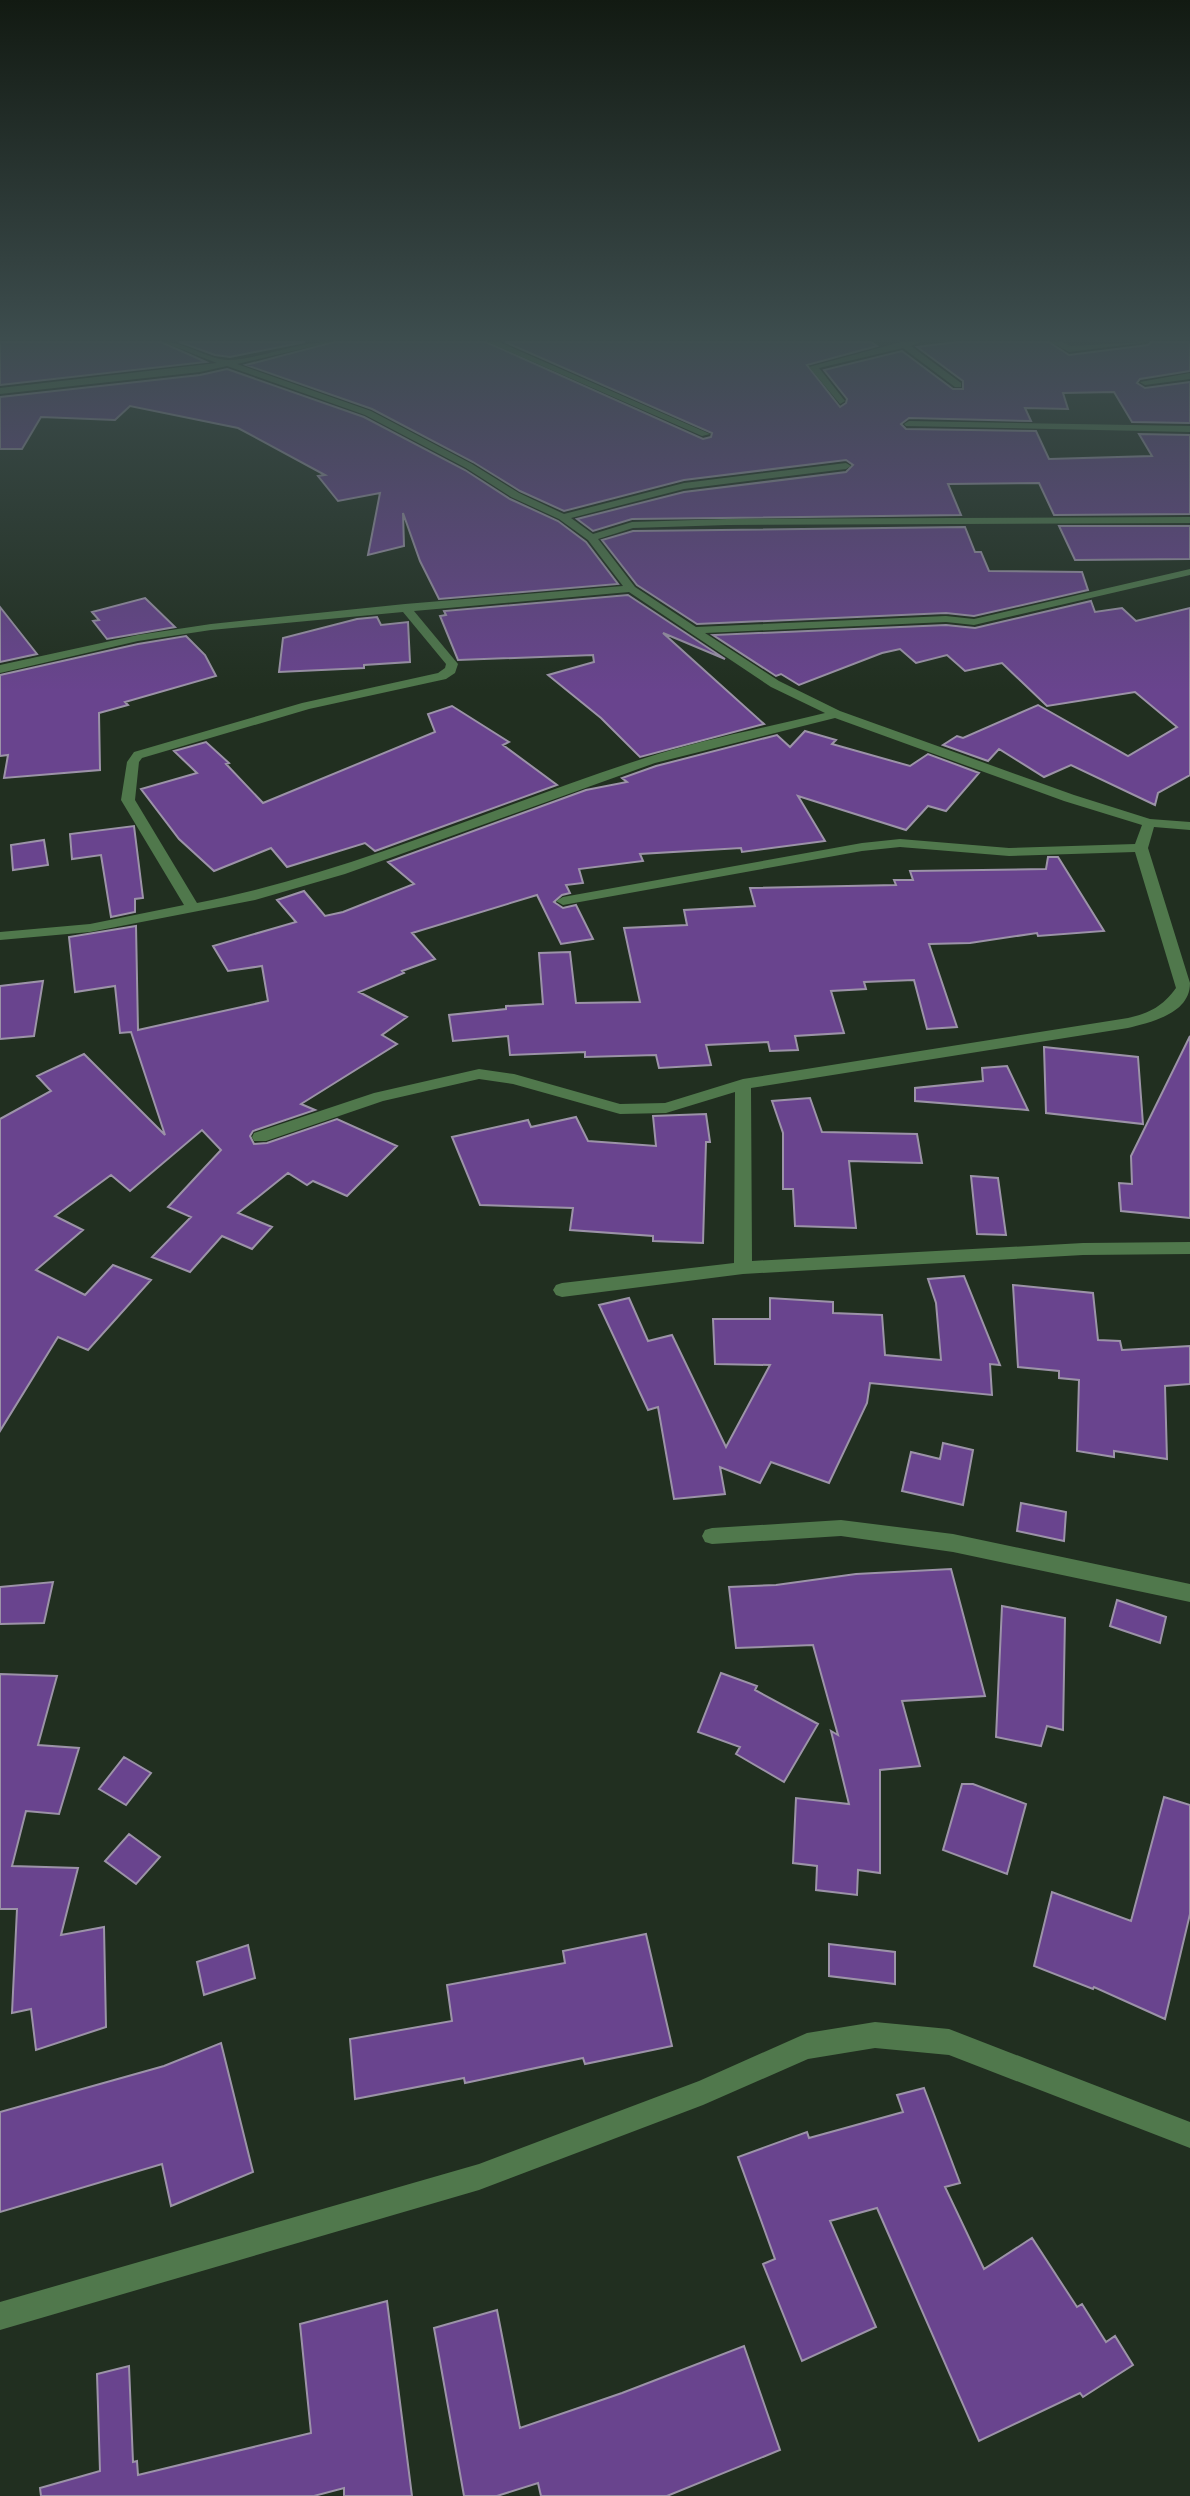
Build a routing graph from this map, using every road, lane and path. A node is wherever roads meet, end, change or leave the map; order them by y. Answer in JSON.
{"nodes":[{"id":1,"x":454,"y":458,"type":"edge"},
{"id":2,"x":846,"y":466,"type":"dead end"},
{"id":3,"x":563,"y":517,"type":"junction"},
{"id":4,"x":1190,"y":520,"type":"edge"},
{"id":5,"x":592,"y":538,"type":"junction"},
{"id":6,"x":1190,"y":572,"type":"edge"},
{"id":7,"x":631,"y":589,"type":"junction"},
{"id":8,"x":405,"y":607,"type":"junction"},
{"id":9,"x":695,"y":630,"type":"junction"},
{"id":10,"x":0,"y":669,"type":"edge"},
{"id":11,"x":836,"y":714,"type":"junction"},
{"id":12,"x":1149,"y":823,"type":"junction"},
{"id":13,"x":1190,"y":826,"type":"edge"},
{"id":14,"x":1141,"y":848,"type":"junction"},
{"id":15,"x":563,"y":901,"type":"dead end"},
{"id":16,"x":193,"y":908,"type":"junction"},
{"id":17,"x":0,"y":936,"type":"edge"},
{"id":18,"x":743,"y":1084,"type":"junction"},
{"id":19,"x":260,"y":1136,"type":"dead end"},
{"id":20,"x":1190,"y":1248,"type":"edge"},
{"id":21,"x":743,"y":1268,"type":"junction"},
{"id":22,"x":562,"y":1290,"type":"dead end"},
{"id":23,"x":712,"y":1536,"type":"dead end"},
{"id":24,"x":1190,"y":1593,"type":"edge"},
{"id":25,"x":1190,"y":2135,"type":"edge"},
{"id":26,"x":0,"y":2316,"type":"edge"}],
"edges":[{"from":1,"to":3,"type":"street"},
{"from":2,"to":3,"type":"street"},
{"from":3,"to":5,"type":"street"},
{"from":4,"to":5,"type":"street"},
{"from":5,"to":7,"type":"street"},
{"from":6,"to":9,"type":"street"},
{"from":7,"to":8,"type":"street"},
{"from":7,"to":9,"type":"street"},
{"from":8,"to":10,"type":"street"},
{"from":8,"to":16,"type":"street"},
{"from":9,"to":11,"type":"street"},
{"from":11,"to":12,"type":"street"},
{"from":11,"to":16,"type":"street"},
{"from":12,"to":13,"type":"street"},
{"from":12,"to":14,"type":"street"},
{"from":14,"to":15,"type":"street"},
{"from":14,"to":18,"type":"street"},
{"from":16,"to":17,"type":"street"},
{"from":18,"to":19,"type":"street"},
{"from":18,"to":21,"type":"street"},
{"from":20,"to":21,"type":"street"},
{"from":21,"to":22,"type":"street"},
{"from":23,"to":24,"type":"street"},
{"from":25,"to":26,"type":"street"}]}
